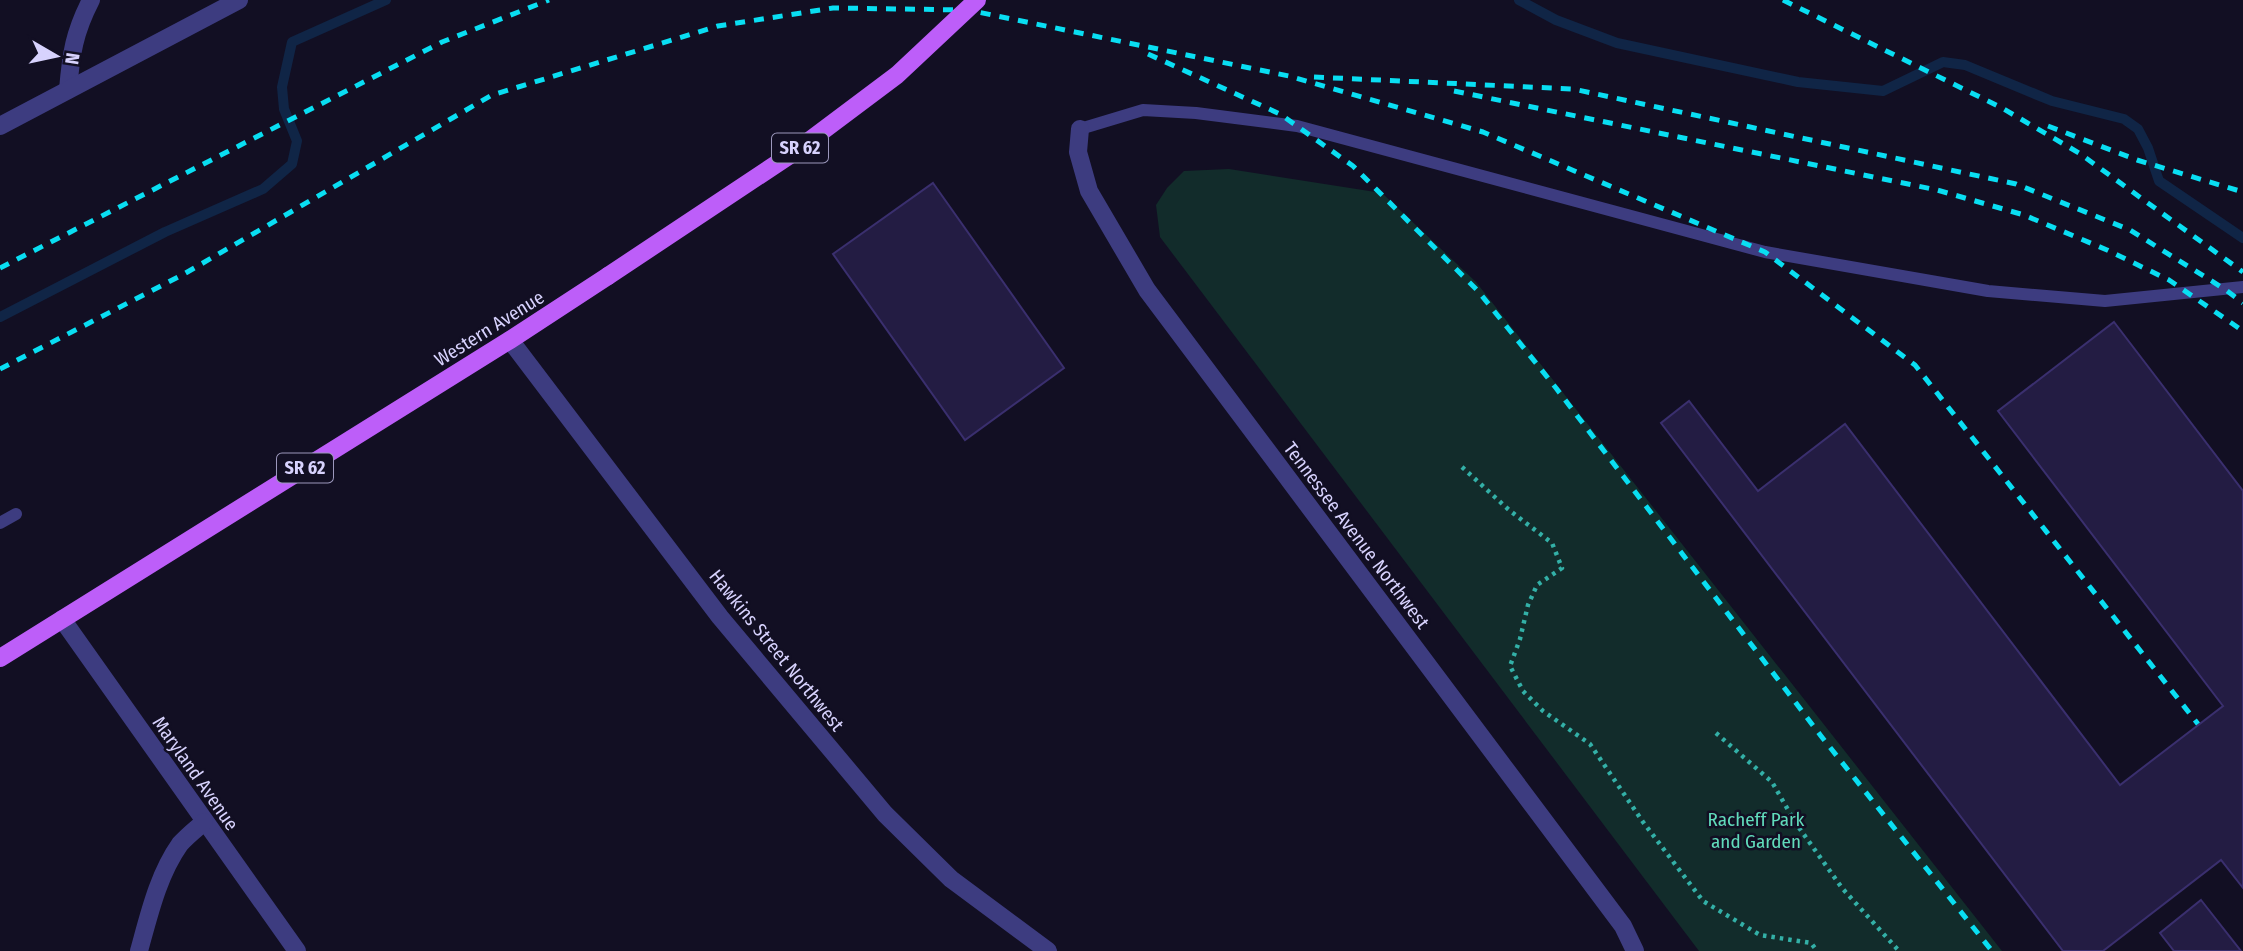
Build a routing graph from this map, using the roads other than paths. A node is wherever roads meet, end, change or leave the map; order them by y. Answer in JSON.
{"nodes":[{"id":1,"x":91,"y":0,"type":"edge"},
{"id":2,"x":239,"y":0,"type":"edge"},
{"id":3,"x":977,"y":0,"type":"edge"},
{"id":4,"x":68,"y":90,"type":"junction"},
{"id":5,"x":0,"y":126,"type":"edge"},
{"id":6,"x":1080,"y":129,"type":"joint"},
{"id":7,"x":2243,"y":287,"type":"edge"},
{"id":8,"x":510,"y":340,"type":"junction"},
{"id":9,"x":16,"y":513,"type":"dead end"},
{"id":10,"x":0,"y":523,"type":"edge"},
{"id":11,"x":62,"y":619,"type":"junction"},
{"id":12,"x":0,"y":657,"type":"edge"},
{"id":13,"x":204,"y":822,"type":"junction"},
{"id":14,"x":139,"y":951,"type":"edge"},
{"id":15,"x":297,"y":951,"type":"edge"},
{"id":16,"x":1048,"y":951,"type":"edge"},
{"id":17,"x":1635,"y":951,"type":"edge"}],
"edges":[{"from":1,"to":4,"type":"street"},
{"from":2,"to":4,"type":"street"},
{"from":3,"to":8,"type":"main road","name":"Western Avenue","number":"SR 62","bridge":true},
{"from":4,"to":5,"type":"street"},
{"from":6,"to":7,"type":"lane"},
{"from":6,"to":17,"type":"street","name":"Tennessee Avenue Northwest"},
{"from":8,"to":11,"type":"main road","name":"Western Avenue","number":"SR 62"},
{"from":8,"to":16,"type":"street","name":"Hawkins Street Northwest"},
{"from":9,"to":10,"type":"lane"},
{"from":11,"to":12,"type":"main road","name":"Western Avenue","number":"SR 62"},
{"from":11,"to":13,"type":"street","name":"Maryland Avenue"},
{"from":13,"to":14,"type":"street"},
{"from":13,"to":15,"type":"street","name":"Maryland Avenue"}]}
